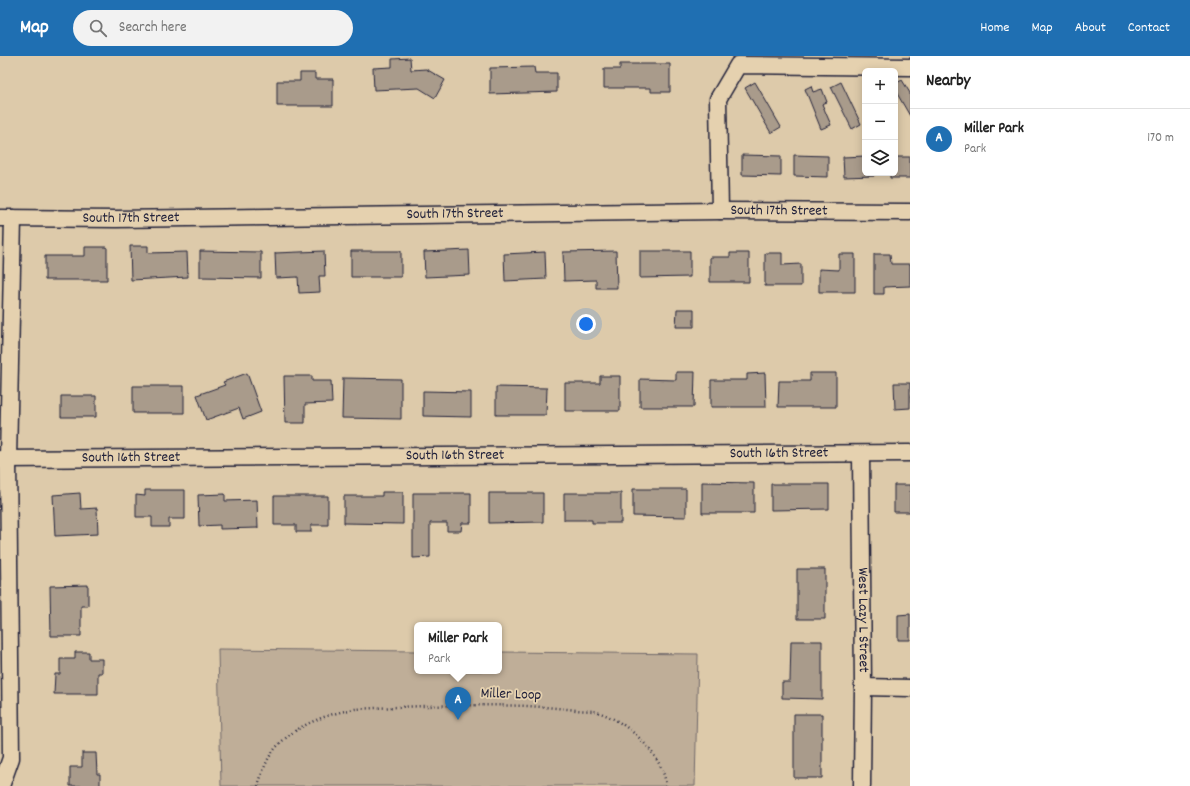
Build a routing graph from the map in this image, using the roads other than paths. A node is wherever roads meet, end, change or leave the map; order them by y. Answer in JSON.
{"nodes":[{"id":1,"x":910,"y":66,"type":"edge"},
{"id":2,"x":720,"y":211,"type":"junction"},
{"id":3,"x":910,"y":212,"type":"edge"},
{"id":4,"x":6,"y":218,"type":"edge"},
{"id":5,"x":910,"y":453,"type":"edge"},
{"id":6,"x":861,"y":454,"type":"junction"},
{"id":7,"x":4,"y":459,"type":"edge"},
{"id":8,"x":863,"y":687,"type":"junction"},
{"id":9,"x":910,"y":688,"type":"edge"},
{"id":10,"x":1,"y":786,"type":"edge"},
{"id":11,"x":862,"y":786,"type":"edge"}],
"edges":[{"from":1,"to":2,"type":"street"},
{"from":2,"to":3,"type":"street","name":"South 17th Street"},
{"from":2,"to":4,"type":"street","name":"South 17th Street"},
{"from":4,"to":7,"type":"street"},
{"from":5,"to":6,"type":"street","name":"South 16th Street"},
{"from":6,"to":7,"type":"street","name":"South 16th Street"},
{"from":6,"to":8,"type":"street","name":"West Lazy L Street"},
{"from":7,"to":10,"type":"street"},
{"from":8,"to":9,"type":"street"},
{"from":8,"to":11,"type":"street","name":"West Lazy L Street"}]}
